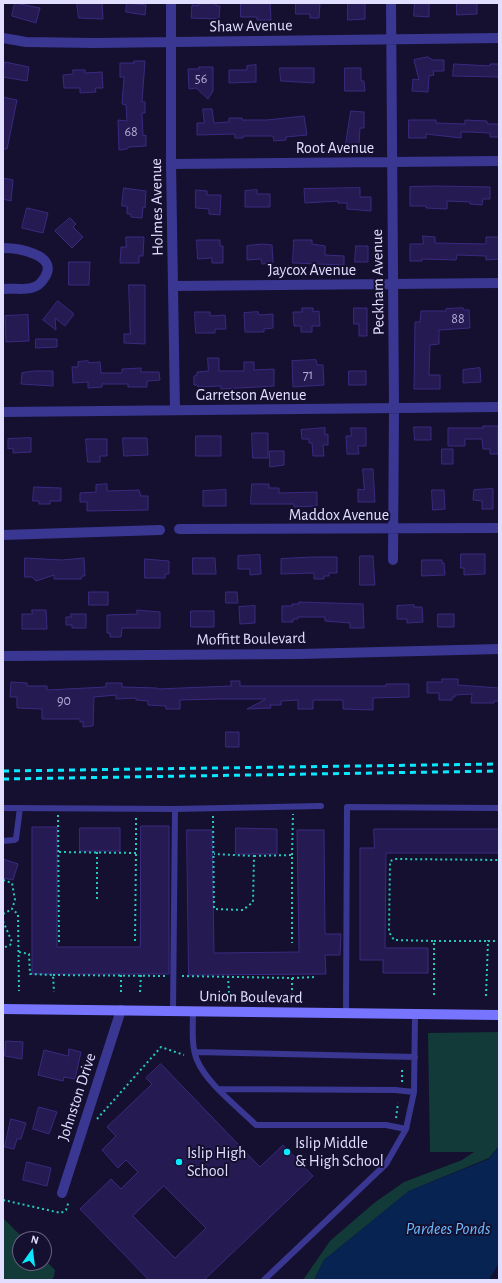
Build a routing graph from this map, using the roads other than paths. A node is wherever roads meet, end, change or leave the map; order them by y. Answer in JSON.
{"nodes":[{"id":1,"x":171,"y":3,"type":"edge"},
{"id":2,"x":390,"y":3,"type":"edge"},
{"id":3,"x":3,"y":38,"type":"edge"},
{"id":4,"x":391,"y":38,"type":"junction"},
{"id":5,"x":499,"y":38,"type":"edge"},
{"id":6,"x":171,"y":42,"type":"junction"},
{"id":7,"x":499,"y":161,"type":"edge"},
{"id":8,"x":392,"y":163,"type":"junction"},
{"id":9,"x":171,"y":164,"type":"junction"},
{"id":10,"x":3,"y":248,"type":"edge"},
{"id":11,"x":499,"y":283,"type":"edge"},
{"id":12,"x":393,"y":284,"type":"junction"},
{"id":13,"x":173,"y":286,"type":"junction"},
{"id":14,"x":3,"y":288,"type":"edge"},
{"id":15,"x":499,"y":407,"type":"edge"},
{"id":16,"x":394,"y":408,"type":"junction"},
{"id":17,"x":175,"y":410,"type":"junction"},
{"id":18,"x":3,"y":412,"type":"edge"},
{"id":19,"x":499,"y":528,"type":"edge"},
{"id":20,"x":180,"y":529,"type":"dead end"},
{"id":21,"x":160,"y":530,"type":"dead end"},
{"id":22,"x":394,"y":530,"type":"junction"},
{"id":23,"x":3,"y":535,"type":"edge"},
{"id":24,"x":393,"y":560,"type":"dead end"},
{"id":25,"x":499,"y":649,"type":"edge"},
{"id":26,"x":3,"y":656,"type":"edge"},
{"id":27,"x":322,"y":806,"type":"dead end"},
{"id":28,"x":3,"y":808,"type":"edge"},
{"id":29,"x":20,"y":808,"type":"junction"},
{"id":30,"x":499,"y":808,"type":"edge"},
{"id":31,"x":175,"y":809,"type":"junction"},
{"id":32,"x":3,"y":841,"type":"edge"},
{"id":33,"x":3,"y":1009,"type":"edge"},
{"id":34,"x":121,"y":1010,"type":"junction"},
{"id":35,"x":173,"y":1011,"type":"junction"},
{"id":36,"x":193,"y":1011,"type":"junction"},
{"id":37,"x":346,"y":1013,"type":"junction"},
{"id":38,"x":415,"y":1014,"type":"junction"},
{"id":39,"x":499,"y":1015,"type":"edge"},
{"id":40,"x":196,"y":1052,"type":"junction"},
{"id":41,"x":415,"y":1057,"type":"junction"},
{"id":42,"x":219,"y":1089,"type":"junction"},
{"id":43,"x":414,"y":1092,"type":"junction"},
{"id":44,"x":406,"y":1129,"type":"junction"},
{"id":45,"x":66,"y":1194,"type":"road end"},
{"id":46,"x":264,"y":1280,"type":"edge"}],
"edges":[{"from":1,"to":6,"type":"street","name":"Holmes Avenue"},
{"from":2,"to":4,"type":"street","name":"Peckham Avenue"},
{"from":3,"to":6,"type":"street","name":"Shaw Avenue"},
{"from":4,"to":5,"type":"street","name":"Shaw Avenue"},
{"from":4,"to":6,"type":"street","name":"Shaw Avenue"},
{"from":4,"to":8,"type":"street","name":"Peckham Avenue"},
{"from":6,"to":9,"type":"street","name":"Holmes Avenue"},
{"from":7,"to":8,"type":"street","name":"Root Avenue"},
{"from":8,"to":9,"type":"street","name":"Root Avenue"},
{"from":8,"to":12,"type":"street","name":"Peckham Avenue"},
{"from":9,"to":13,"type":"street","name":"Holmes Avenue"},
{"from":10,"to":14,"type":"street"},
{"from":11,"to":12,"type":"street","name":"Jaycox Avenue"},
{"from":12,"to":13,"type":"street","name":"Jaycox Avenue"},
{"from":12,"to":16,"type":"street","name":"Peckham Avenue"},
{"from":13,"to":17,"type":"street","name":"Holmes Avenue"},
{"from":15,"to":16,"type":"street","name":"Garretson Avenue"},
{"from":16,"to":17,"type":"street","name":"Garretson Avenue"},
{"from":16,"to":22,"type":"street","name":"Peckham Avenue"},
{"from":17,"to":18,"type":"street","name":"Garretson Avenue"},
{"from":19,"to":22,"type":"street","name":"Maddox Avenue"},
{"from":20,"to":22,"type":"street","name":"Maddox Avenue"},
{"from":21,"to":23,"type":"street"},
{"from":22,"to":24,"type":"street","name":"Peckham Avenue"},
{"from":25,"to":26,"type":"street","name":"Moffitt Boulevard"},
{"from":27,"to":31,"type":"lane"},
{"from":28,"to":29,"type":"lane"},
{"from":29,"to":31,"type":"lane"},
{"from":29,"to":32,"type":"lane"},
{"from":30,"to":37,"type":"lane"},
{"from":31,"to":35,"type":"lane"},
{"from":33,"to":34,"type":"main road","name":"Union Boulevard"},
{"from":34,"to":35,"type":"main road","name":"Union Boulevard"},
{"from":34,"to":45,"type":"street","name":"Johnston Drive"},
{"from":35,"to":36,"type":"main road","name":"Union Boulevard"},
{"from":36,"to":37,"type":"main road","name":"Union Boulevard"},
{"from":36,"to":40,"type":"lane"},
{"from":37,"to":38,"type":"main road","name":"Union Boulevard"},
{"from":38,"to":39,"type":"main road","name":"Union Boulevard"},
{"from":38,"to":41,"type":"lane"},
{"from":40,"to":41,"type":"lane"},
{"from":40,"to":42,"type":"lane"},
{"from":41,"to":43,"type":"lane"},
{"from":42,"to":43,"type":"lane"},
{"from":42,"to":44,"type":"lane"},
{"from":43,"to":44,"type":"lane"},
{"from":44,"to":46,"type":"lane"}]}
